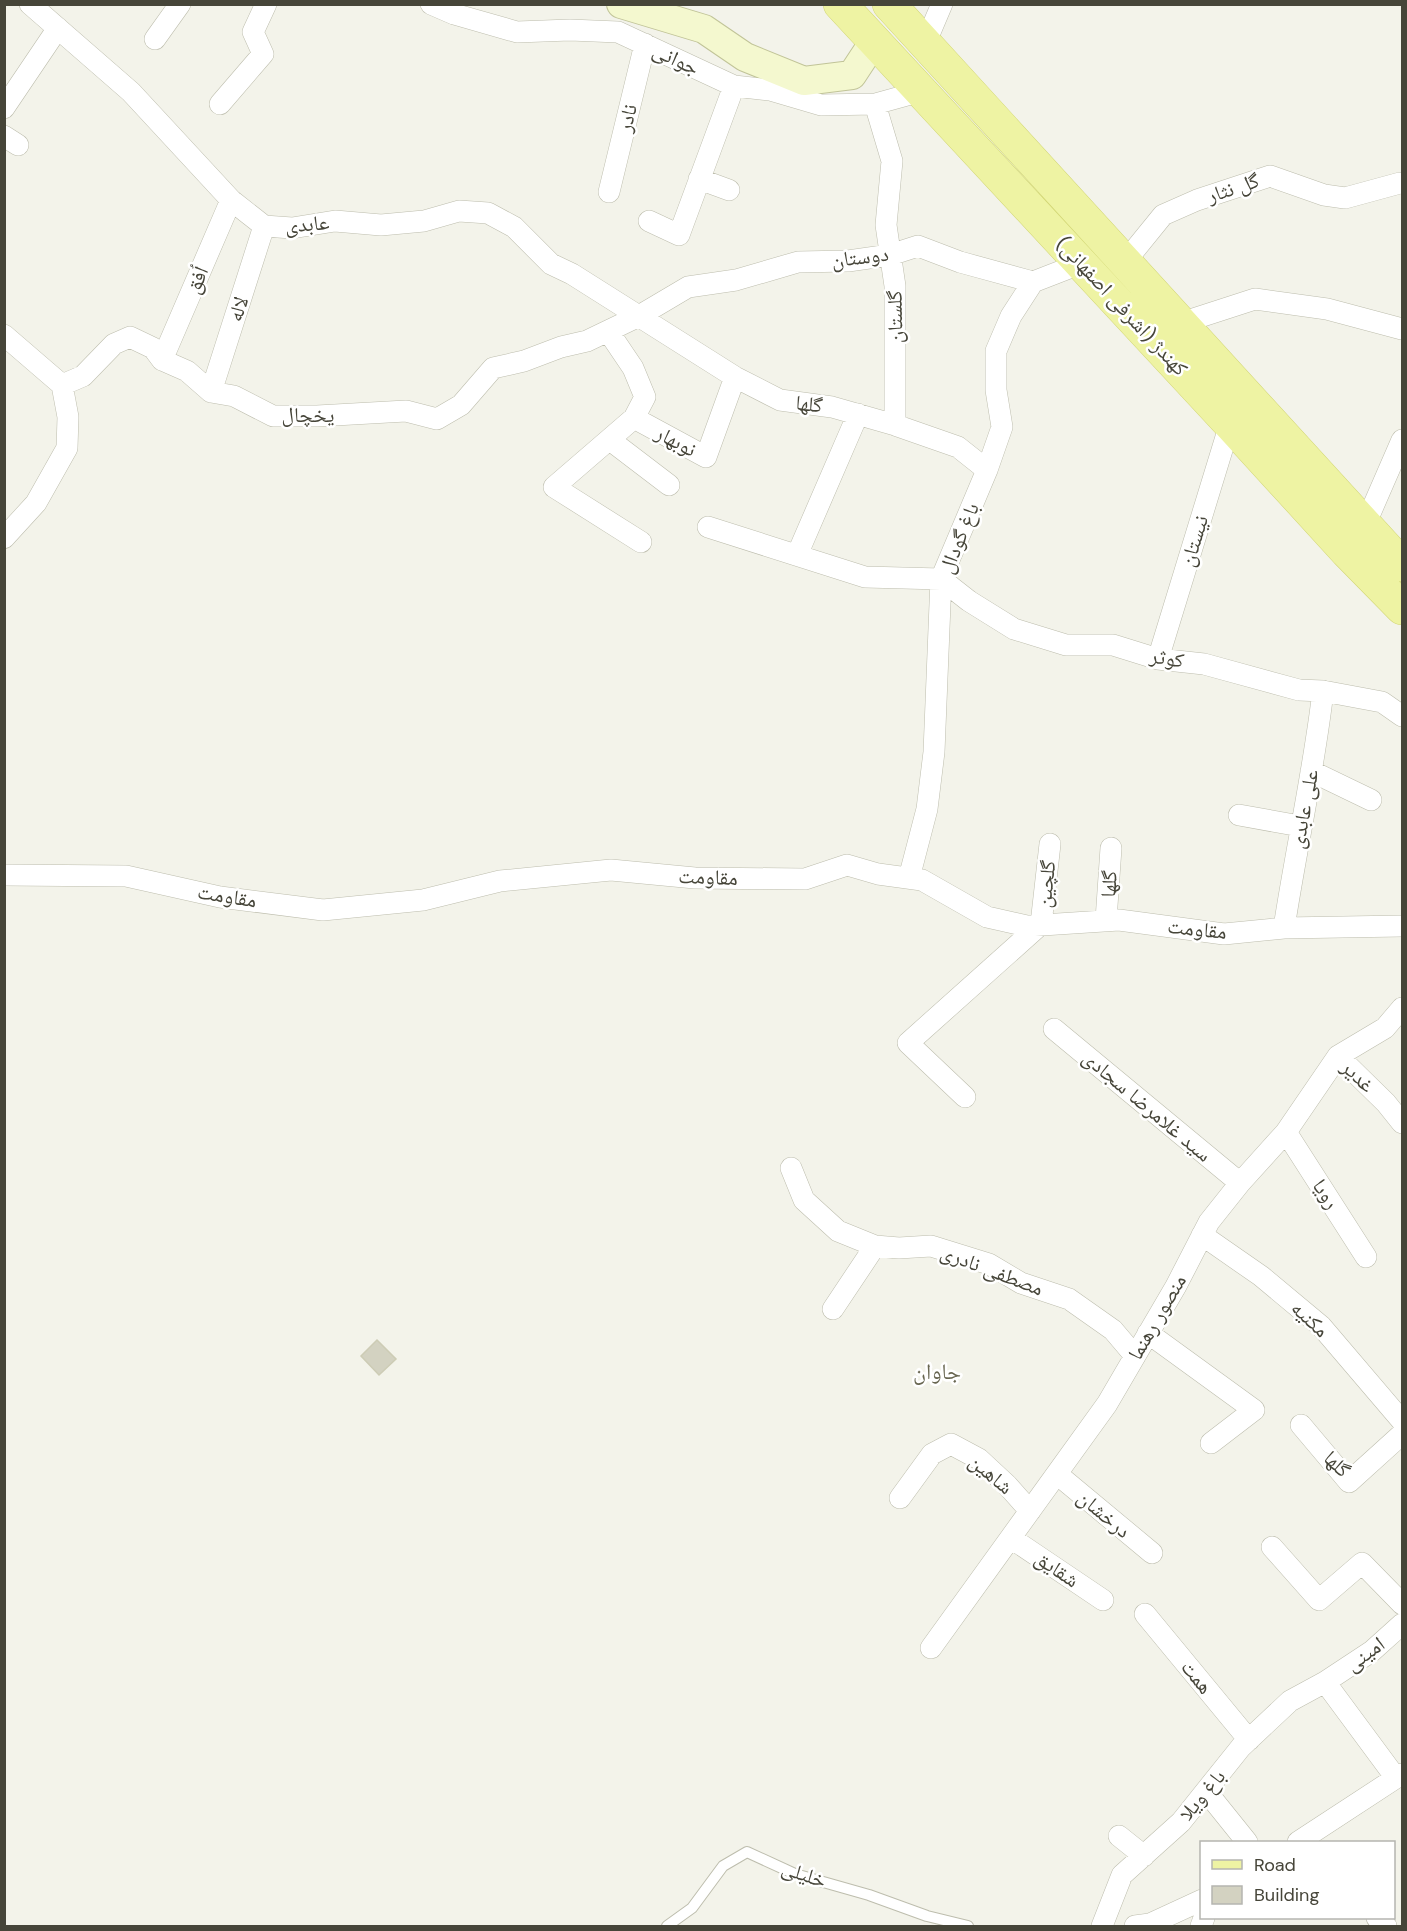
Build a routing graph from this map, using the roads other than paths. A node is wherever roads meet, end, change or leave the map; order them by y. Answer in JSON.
{"nodes":[{"id":1,"x":30,"y":4,"type":"edge"},
{"id":2,"x":180,"y":4,"type":"edge"},
{"id":3,"x":266,"y":4,"type":"edge"},
{"id":4,"x":431,"y":4,"type":"edge"},
{"id":5,"x":621,"y":4,"type":"edge"},
{"id":6,"x":840,"y":4,"type":"edge"},
{"id":7,"x":889,"y":4,"type":"edge"},
{"id":8,"x":942,"y":4,"type":"edge"},
{"id":9,"x":58,"y":28,"type":"junction"},
{"id":10,"x":155,"y":39,"type":"dead end"},
{"id":11,"x":875,"y":40,"type":"junction"},
{"id":12,"x":645,"y":44,"type":"junction"},
{"id":13,"x":925,"y":44,"type":"junction"},
{"id":14,"x":734,"y":86,"type":"junction"},
{"id":15,"x":922,"y":92,"type":"junction"},
{"id":16,"x":220,"y":104,"type":"dead end"},
{"id":17,"x":875,"y":104,"type":"junction"},
{"id":18,"x":4,"y":108,"type":"edge"},
{"id":19,"x":699,"y":179,"type":"junction"},
{"id":20,"x":1400,"y":183,"type":"dead end"},
{"id":21,"x":729,"y":190,"type":"dead end"},
{"id":22,"x":609,"y":192,"type":"dead end"},
{"id":23,"x":231,"y":200,"type":"junction"},
{"id":24,"x":649,"y":221,"type":"dead end"},
{"id":25,"x":264,"y":226,"type":"junction"},
{"id":26,"x":890,"y":255,"type":"junction"},
{"id":27,"x":1082,"y":263,"type":"junction"},
{"id":28,"x":1124,"y":263,"type":"junction"},
{"id":29,"x":1033,"y":282,"type":"junction"},
{"id":30,"x":639,"y":316,"type":"junction"},
{"id":31,"x":1181,"y":323,"type":"junction"},
{"id":32,"x":1402,"y":329,"type":"edge"},
{"id":33,"x":608,"y":331,"type":"junction"},
{"id":34,"x":4,"y":335,"type":"edge"},
{"id":35,"x":162,"y":360,"type":"junction"},
{"id":36,"x":735,"y":377,"type":"junction"},
{"id":37,"x":62,"y":385,"type":"junction"},
{"id":38,"x":211,"y":392,"type":"junction"},
{"id":39,"x":858,"y":414,"type":"junction"},
{"id":40,"x":634,"y":418,"type":"junction"},
{"id":41,"x":1230,"y":423,"type":"junction"},
{"id":42,"x":895,"y":425,"type":"junction"},
{"id":43,"x":610,"y":440,"type":"junction"},
{"id":44,"x":1402,"y":440,"type":"edge"},
{"id":45,"x":1269,"y":466,"type":"junction"},
{"id":46,"x":987,"y":470,"type":"junction"},
{"id":47,"x":669,"y":485,"type":"dead end"},
{"id":48,"x":1365,"y":525,"type":"junction"},
{"id":49,"x":708,"y":527,"type":"dead end"},
{"id":50,"x":4,"y":538,"type":"edge"},
{"id":51,"x":641,"y":542,"type":"dead end"},
{"id":52,"x":797,"y":555,"type":"junction"},
{"id":53,"x":1400,"y":562,"type":"edge"},
{"id":54,"x":941,"y":579,"type":"junction"},
{"id":55,"x":1402,"y":608,"type":"edge"},
{"id":56,"x":1158,"y":659,"type":"junction"},
{"id":57,"x":1323,"y":691,"type":"junction"},
{"id":58,"x":1402,"y":716,"type":"edge"},
{"id":59,"x":1311,"y":771,"type":"junction"},
{"id":60,"x":1371,"y":800,"type":"dead end"},
{"id":61,"x":1239,"y":815,"type":"dead end"},
{"id":62,"x":1300,"y":826,"type":"junction"},
{"id":63,"x":1050,"y":844,"type":"dead end"},
{"id":64,"x":1111,"y":848,"type":"dead end"},
{"id":65,"x":4,"y":875,"type":"edge"},
{"id":66,"x":909,"y":878,"type":"junction"},
{"id":67,"x":1106,"y":920,"type":"junction"},
{"id":68,"x":1041,"y":924,"type":"junction"},
{"id":69,"x":1402,"y":926,"type":"edge"},
{"id":70,"x":1284,"y":928,"type":"junction"},
{"id":71,"x":1402,"y":1008,"type":"edge"},
{"id":72,"x":1054,"y":1029,"type":"dead end"},
{"id":73,"x":1338,"y":1056,"type":"junction"},
{"id":74,"x":964,"y":1097,"type":"dead end"},
{"id":75,"x":1402,"y":1123,"type":"edge"},
{"id":76,"x":1286,"y":1132,"type":"junction"},
{"id":77,"x":791,"y":1168,"type":"dead end"},
{"id":78,"x":1240,"y":1183,"type":"junction"},
{"id":79,"x":1202,"y":1235,"type":"junction"},
{"id":80,"x":875,"y":1246,"type":"junction"},
{"id":81,"x":1366,"y":1257,"type":"dead end"},
{"id":82,"x":833,"y":1309,"type":"dead end"},
{"id":83,"x":1148,"y":1333,"type":"junction"},
{"id":84,"x":1135,"y":1356,"type":"junction"},
{"id":85,"x":1402,"y":1421,"type":"edge"},
{"id":86,"x":1301,"y":1425,"type":"dead end"},
{"id":87,"x":1402,"y":1434,"type":"edge"},
{"id":88,"x":1211,"y":1443,"type":"dead end"},
{"id":89,"x":1057,"y":1474,"type":"junction"},
{"id":90,"x":900,"y":1498,"type":"dead end"},
{"id":91,"x":1030,"y":1511,"type":"junction"},
{"id":92,"x":1011,"y":1538,"type":"junction"},
{"id":93,"x":1272,"y":1547,"type":"dead end"},
{"id":94,"x":1152,"y":1553,"type":"dead end"},
{"id":95,"x":1103,"y":1600,"type":"dead end"},
{"id":96,"x":1402,"y":1604,"type":"edge"},
{"id":97,"x":1145,"y":1614,"type":"dead end"},
{"id":98,"x":1402,"y":1624,"type":"edge"},
{"id":99,"x":931,"y":1648,"type":"dead end"},
{"id":100,"x":1325,"y":1682,"type":"junction"},
{"id":101,"x":1249,"y":1740,"type":"junction"},
{"id":102,"x":1399,"y":1776,"type":"edge"},
{"id":103,"x":1206,"y":1791,"type":"junction"},
{"id":104,"x":1119,"y":1836,"type":"dead end"},
{"id":105,"x":1246,"y":1841,"type":"edge"},
{"id":106,"x":1305,"y":1841,"type":"edge"},
{"id":107,"x":1144,"y":1856,"type":"junction"},
{"id":108,"x":1200,"y":1901,"type":"edge"},
{"id":109,"x":668,"y":1926,"type":"edge"},
{"id":110,"x":968,"y":1926,"type":"edge"},
{"id":111,"x":1102,"y":1926,"type":"edge"},
{"id":112,"x":1135,"y":1926,"type":"edge"}],
"edges":[{"from":1,"to":9,"type":"street","name":"عابدی"},
{"from":2,"to":10,"type":"street"},
{"from":3,"to":16,"type":"street"},
{"from":4,"to":12,"type":"street","name":"جوانی"},
{"from":5,"to":11,"type":"street","name":"جوانی"},
{"from":6,"to":11,"type":"main road","name":"کهندژ (اشرفی اصفهانی)"},
{"from":7,"to":13,"type":"main road","name":"کهندژ (اشرفی اصفهانی)"},
{"from":8,"to":13,"type":"street"},
{"from":9,"to":18,"type":"street"},
{"from":9,"to":23,"type":"street","name":"عابدی"},
{"from":11,"to":15,"type":"main road","name":"کهندژ (اشرفی اصفهانی)"},
{"from":12,"to":14,"type":"street","name":"جوانی"},
{"from":12,"to":22,"type":"street","name":"نادر"},
{"from":13,"to":28,"type":"main road","name":"کهندژ (اشرفی اصفهانی)"},
{"from":14,"to":17,"type":"street","name":"جوانی"},
{"from":14,"to":19,"type":"street"},
{"from":15,"to":17,"type":"street","name":"جوانی"},
{"from":15,"to":27,"type":"main road","name":"کهندژ (اشرفی اصفهانی)"},
{"from":17,"to":26,"type":"street","name":"گلستان"},
{"from":19,"to":21,"type":"street"},
{"from":19,"to":24,"type":"street"},
{"from":20,"to":28,"type":"street","name":"گل نثار"},
{"from":23,"to":25,"type":"street","name":"عابدی"},
{"from":23,"to":35,"type":"street","name":"اُفق"},
{"from":25,"to":30,"type":"street","name":"عابدی"},
{"from":25,"to":38,"type":"street","name":"لاله"},
{"from":26,"to":29,"type":"street","name":"دوستان"},
{"from":26,"to":30,"type":"street","name":"دوستان"},
{"from":26,"to":42,"type":"street","name":"گلستان"},
{"from":27,"to":29,"type":"street"},
{"from":27,"to":41,"type":"main road","name":"کهندژ (اشرفی اصفهانی)"},
{"from":28,"to":31,"type":"main road","name":"کهندژ (اشرفی اصفهانی)"},
{"from":29,"to":46,"type":"street","name":"باغ گودال"},
{"from":30,"to":33,"type":"street","name":"یخچال"},
{"from":30,"to":36,"type":"street","name":"گلها"},
{"from":31,"to":32,"type":"street"},
{"from":31,"to":48,"type":"main road","name":"کهندژ (اشرفی اصفهانی)"},
{"from":33,"to":38,"type":"street","name":"یخچال"},
{"from":33,"to":40,"type":"street"},
{"from":34,"to":37,"type":"street"},
{"from":35,"to":37,"type":"street","name":"یخچال"},
{"from":35,"to":38,"type":"street","name":"یخچال"},
{"from":36,"to":39,"type":"street","name":"گلها"},
{"from":36,"to":40,"type":"street","name":"نوبهار"},
{"from":37,"to":50,"type":"street"},
{"from":39,"to":42,"type":"street","name":"گلها"},
{"from":39,"to":52,"type":"street"},
{"from":40,"to":43,"type":"street"},
{"from":41,"to":45,"type":"main road","name":"کهندژ (اشرفی اصفهانی)"},
{"from":41,"to":56,"type":"street","name":"نیستان"},
{"from":42,"to":46,"type":"street","name":"گلها"},
{"from":43,"to":47,"type":"street"},
{"from":43,"to":51,"type":"street"},
{"from":44,"to":48,"type":"street"},
{"from":45,"to":53,"type":"main road"},
{"from":45,"to":55,"type":"main road","name":"کهندژ (اشرفی اصفهانی)"},
{"from":46,"to":54,"type":"street","name":"باغ گودال"},
{"from":48,"to":53,"type":"main road","name":"کهندژ (اشرفی اصفهانی)"},
{"from":49,"to":52,"type":"street"},
{"from":52,"to":54,"type":"street"},
{"from":54,"to":56,"type":"street","name":"کوثر"},
{"from":54,"to":66,"type":"street","name":"باغ گودال"},
{"from":56,"to":57,"type":"street","name":"کوثر"},
{"from":57,"to":58,"type":"street","name":"کوثر"},
{"from":57,"to":59,"type":"street","name":"علی عابدی"},
{"from":59,"to":60,"type":"street"},
{"from":59,"to":62,"type":"street","name":"علی عابدی"},
{"from":61,"to":62,"type":"street"},
{"from":62,"to":70,"type":"street","name":"علی عابدی"},
{"from":63,"to":68,"type":"street","name":"گلچین"},
{"from":64,"to":67,"type":"street","name":"گلها"},
{"from":65,"to":66,"type":"street","name":"مقاومت"},
{"from":66,"to":68,"type":"street","name":"مقاومت"},
{"from":67,"to":68,"type":"street","name":"مقاومت"},
{"from":67,"to":70,"type":"street","name":"مقاومت"},
{"from":68,"to":74,"type":"street"},
{"from":69,"to":70,"type":"street","name":"مقاومت"},
{"from":71,"to":73,"type":"street","name":"منصور رهنما"},
{"from":72,"to":78,"type":"street","name":"سید غلامرضا سجادی"},
{"from":73,"to":75,"type":"street","name":"غدیر"},
{"from":73,"to":76,"type":"street","name":"منصور رهنما"},
{"from":76,"to":78,"type":"street","name":"منصور رهنما"},
{"from":76,"to":81,"type":"street","name":"رویا"},
{"from":77,"to":80,"type":"street","name":"مصطفی نادری"},
{"from":78,"to":79,"type":"street","name":"منصور رهنما"},
{"from":79,"to":83,"type":"street","name":"منصور رهنما"},
{"from":79,"to":85,"type":"street","name":"مکنیه"},
{"from":80,"to":82,"type":"street"},
{"from":80,"to":84,"type":"street","name":"مصطفی نادری"},
{"from":83,"to":84,"type":"street","name":"منصور رهنما"},
{"from":83,"to":88,"type":"street"},
{"from":84,"to":89,"type":"street","name":"منصور رهنما"},
{"from":86,"to":87,"type":"street","name":"گلها"},
{"from":89,"to":91,"type":"street","name":"منصور رهنما"},
{"from":89,"to":94,"type":"street","name":"درخشان"},
{"from":90,"to":91,"type":"street","name":"شاهین"},
{"from":91,"to":92,"type":"street","name":"منصور رهنما"},
{"from":92,"to":95,"type":"street","name":"شقایق"},
{"from":92,"to":99,"type":"street","name":"منصور رهنما"},
{"from":93,"to":96,"type":"street"},
{"from":97,"to":101,"type":"street","name":"همت"},
{"from":98,"to":100,"type":"street","name":"امینی"},
{"from":100,"to":101,"type":"street","name":"باغ ویلا"},
{"from":100,"to":102,"type":"street"},
{"from":101,"to":103,"type":"street","name":"باغ ویلا"},
{"from":102,"to":106,"type":"street"},
{"from":103,"to":105,"type":"street"},
{"from":103,"to":107,"type":"street","name":"باغ ویلا"},
{"from":104,"to":107,"type":"street"},
{"from":107,"to":111,"type":"street","name":"باغ ویلا"},
{"from":108,"to":112,"type":"street"},
{"from":109,"to":110,"type":"lane","name":"خلیلی"}]}
